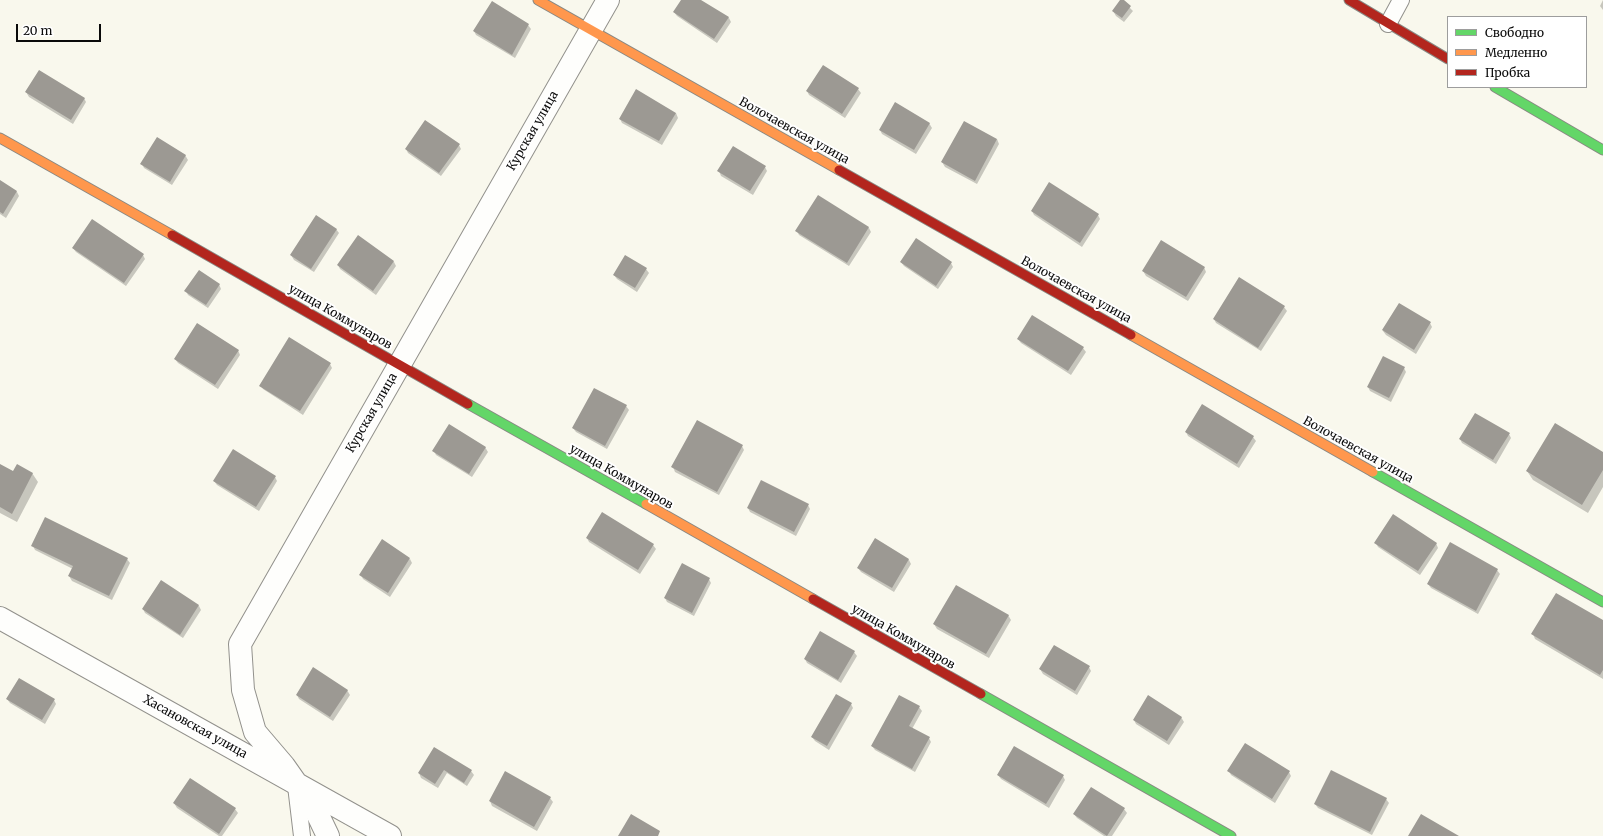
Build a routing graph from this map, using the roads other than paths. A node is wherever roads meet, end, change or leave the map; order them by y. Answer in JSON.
{"nodes":[{"id":1,"x":538,"y":0,"type":"edge"},
{"id":2,"x":608,"y":0,"type":"edge"},
{"id":3,"x":1349,"y":0,"type":"edge"},
{"id":4,"x":1401,"y":0,"type":"edge"},
{"id":5,"x":1388,"y":24,"type":"junction"},
{"id":6,"x":591,"y":30,"type":"junction"},
{"id":7,"x":1447,"y":58,"type":"edge"},
{"id":8,"x":1497,"y":88,"type":"edge"},
{"id":9,"x":0,"y":138,"type":"edge"},
{"id":10,"x":1603,"y":150,"type":"edge"},
{"id":11,"x":399,"y":365,"type":"junction"},
{"id":12,"x":1603,"y":602,"type":"edge"},
{"id":13,"x":0,"y":618,"type":"edge"},
{"id":14,"x":296,"y":783,"type":"junction"},
{"id":15,"x":302,"y":836,"type":"edge"},
{"id":16,"x":328,"y":836,"type":"edge"},
{"id":17,"x":390,"y":836,"type":"edge"},
{"id":18,"x":1231,"y":836,"type":"edge"}],
"edges":[{"from":1,"to":6,"type":"street","name":"Волочаевская улица"},
{"from":2,"to":6,"type":"street","name":"Курская улица"},
{"from":3,"to":5,"type":"street"},
{"from":4,"to":5,"type":"lane"},
{"from":5,"to":7,"type":"street"},
{"from":6,"to":11,"type":"street","name":"Курская улица"},
{"from":6,"to":12,"type":"street","name":"Волочаевская улица"},
{"from":8,"to":10,"type":"street"},
{"from":9,"to":11,"type":"street","name":"улица Коммунаров"},
{"from":11,"to":14,"type":"street","name":"Курская улица"},
{"from":11,"to":18,"type":"street","name":"улица Коммунаров"},
{"from":13,"to":14,"type":"street","name":"Хасановская улица"},
{"from":14,"to":15,"type":"lane","name":"Курская улица"},
{"from":14,"to":16,"type":"street"},
{"from":14,"to":17,"type":"street","name":"Хасановская улица"}]}
